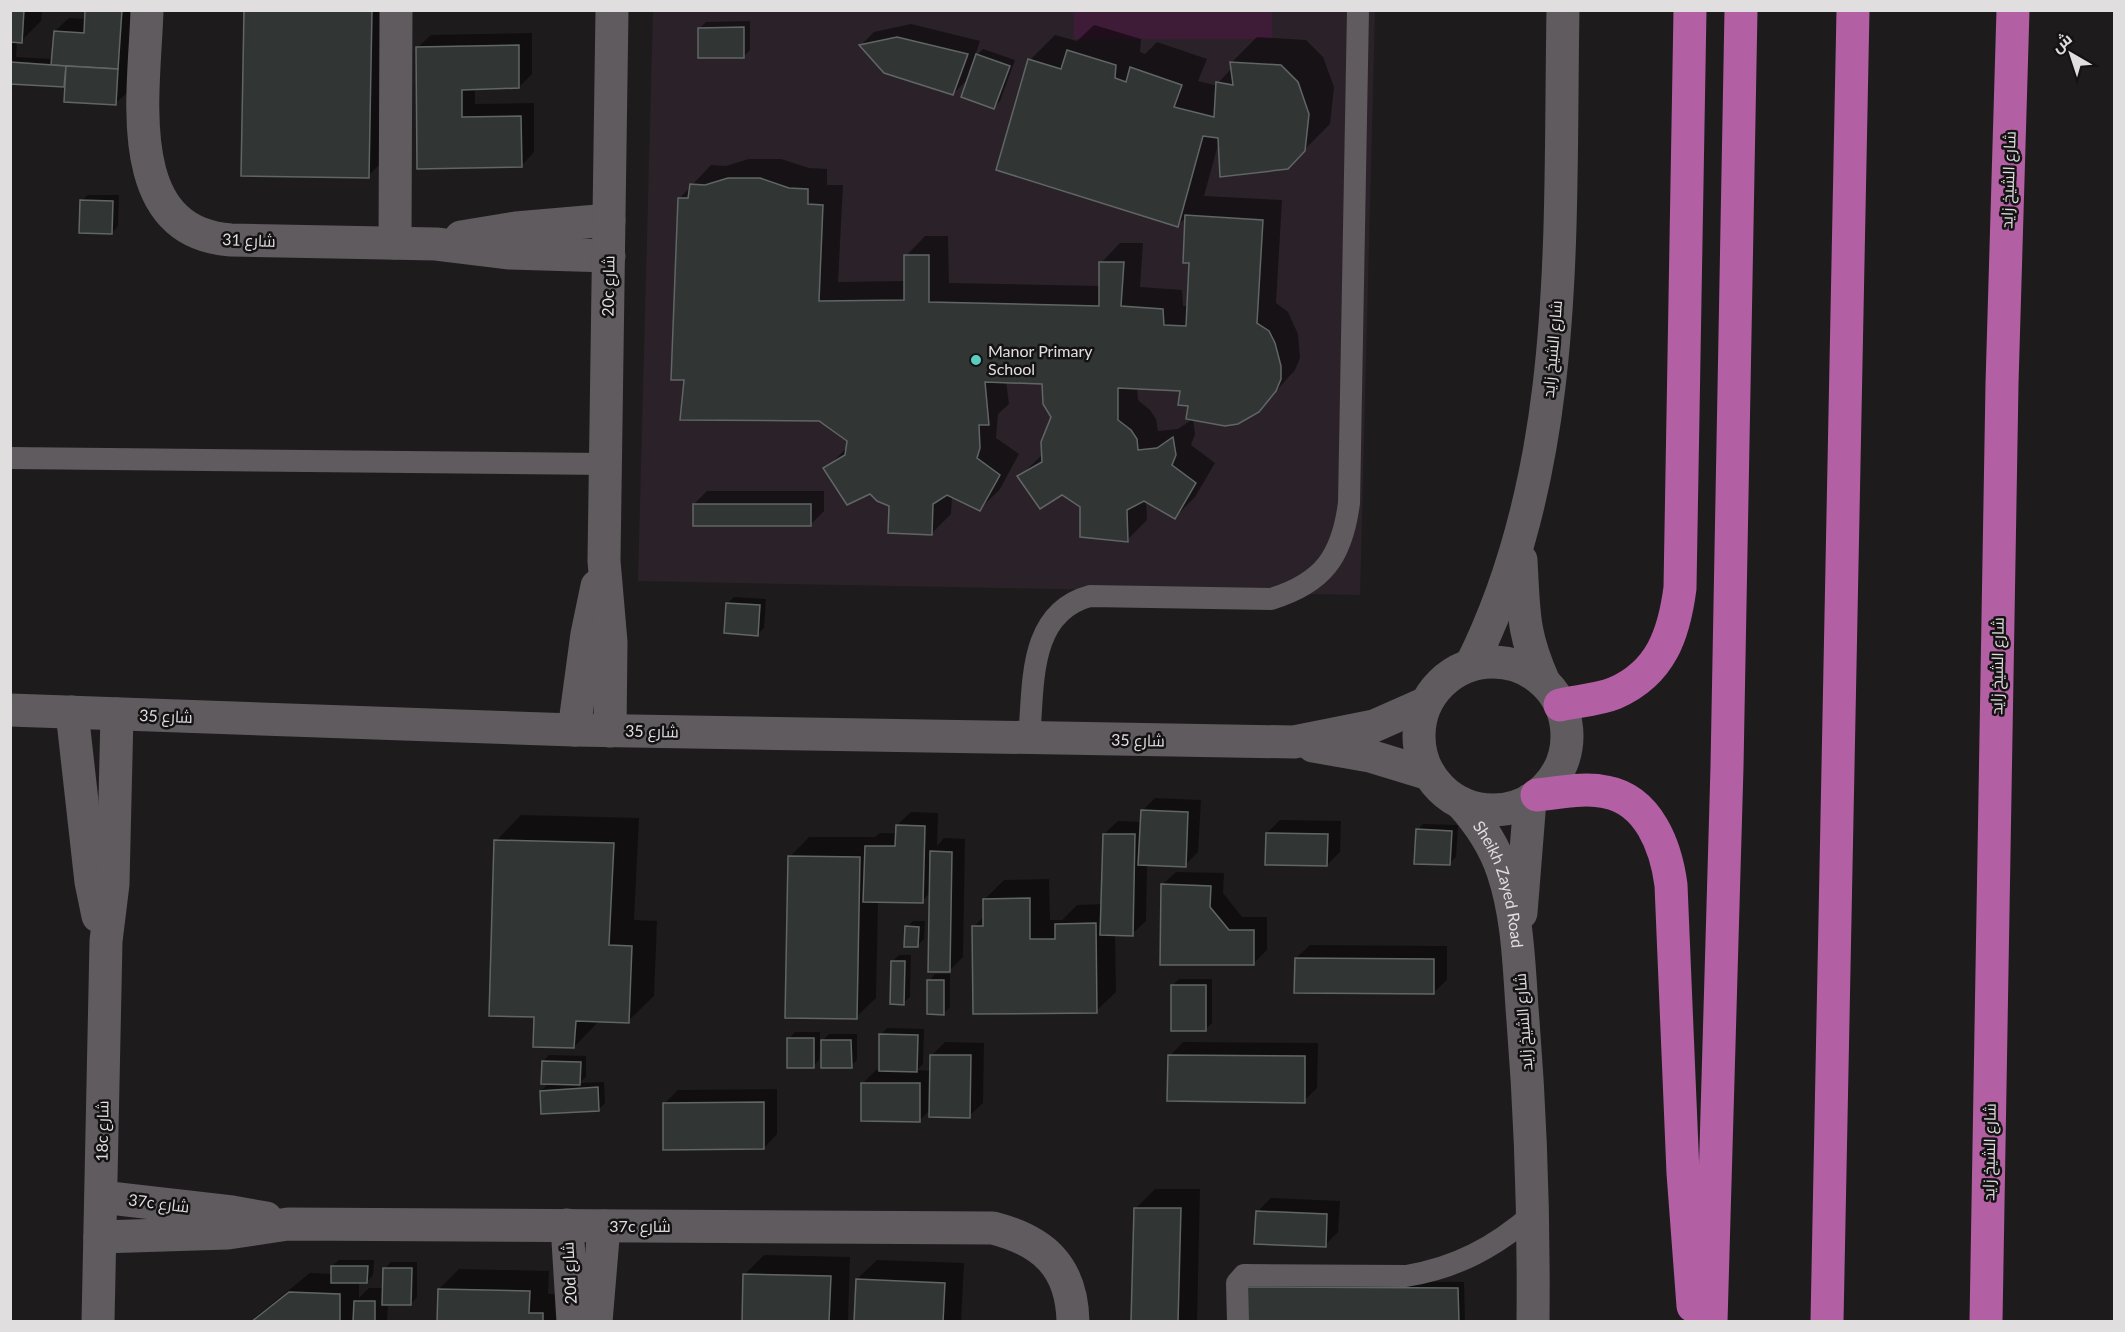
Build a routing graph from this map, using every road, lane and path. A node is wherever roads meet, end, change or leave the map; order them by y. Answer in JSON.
{"nodes":[{"id":1,"x":147,"y":10,"type":"edge"},
{"id":2,"x":396,"y":10,"type":"edge"},
{"id":3,"x":612,"y":10,"type":"edge"},
{"id":4,"x":1358,"y":10,"type":"edge"},
{"id":5,"x":1563,"y":10,"type":"edge"},
{"id":6,"x":1690,"y":10,"type":"edge"},
{"id":7,"x":1741,"y":10,"type":"edge"},
{"id":8,"x":1853,"y":10,"type":"edge"},
{"id":9,"x":2013,"y":10,"type":"edge"},
{"id":10,"x":609,"y":220,"type":"junction"},
{"id":11,"x":395,"y":243,"type":"junction"},
{"id":12,"x":436,"y":244,"type":"junction"},
{"id":13,"x":609,"y":256,"type":"junction"},
{"id":14,"x":10,"y":458,"type":"edge"},
{"id":15,"x":606,"y":464,"type":"junction"},
{"id":16,"x":1520,"y":540,"type":"junction"},
{"id":17,"x":604,"y":561,"type":"junction"},
{"id":18,"x":1471,"y":665,"type":"junction"},
{"id":19,"x":1552,"y":693,"type":"junction"},
{"id":20,"x":1426,"y":703,"type":"junction"},
{"id":21,"x":10,"y":710,"type":"edge"},
{"id":22,"x":72,"y":712,"type":"junction"},
{"id":23,"x":117,"y":714,"type":"junction"},
{"id":24,"x":574,"y":730,"type":"junction"},
{"id":25,"x":610,"y":731,"type":"junction"},
{"id":26,"x":1029,"y":739,"type":"junction"},
{"id":27,"x":1294,"y":742,"type":"junction"},
{"id":28,"x":1429,"y":774,"type":"junction"},
{"id":29,"x":1534,"y":798,"type":"junction"},
{"id":30,"x":1461,"y":803,"type":"junction"},
{"id":31,"x":1517,"y":939,"type":"junction"},
{"id":32,"x":106,"y":941,"type":"junction"},
{"id":33,"x":101,"y":1197,"type":"junction"},
{"id":34,"x":1533,"y":1214,"type":"junction"},
{"id":35,"x":288,"y":1224,"type":"junction"},
{"id":36,"x":567,"y":1225,"type":"junction"},
{"id":37,"x":604,"y":1226,"type":"junction"},
{"id":38,"x":100,"y":1237,"type":"junction"},
{"id":39,"x":98,"y":1322,"type":"edge"},
{"id":40,"x":573,"y":1322,"type":"edge"},
{"id":41,"x":596,"y":1322,"type":"edge"},
{"id":42,"x":1073,"y":1322,"type":"edge"},
{"id":43,"x":1238,"y":1322,"type":"edge"},
{"id":44,"x":1533,"y":1322,"type":"edge"},
{"id":45,"x":1695,"y":1322,"type":"edge"},
{"id":46,"x":1711,"y":1322,"type":"edge"},
{"id":47,"x":1827,"y":1322,"type":"edge"},
{"id":48,"x":1986,"y":1322,"type":"edge"}],
"edges":[{"from":1,"to":11,"type":"street","name":"شارع 31"},
{"from":2,"to":11,"type":"street"},
{"from":3,"to":10,"type":"street","name":"20c شارع"},
{"from":4,"to":26,"type":"lane"},
{"from":5,"to":16,"type":"street","name":"شارع الشيخ زايد"},
{"from":6,"to":19,"type":"highway"},
{"from":7,"to":46,"type":"highway"},
{"from":8,"to":47,"type":"highway"},
{"from":9,"to":48,"type":"highway","name":"شارع الشيخ زايد"},
{"from":10,"to":12,"type":"street","name":"شارع 31"},
{"from":10,"to":13,"type":"street","name":"20c شارع"},
{"from":11,"to":12,"type":"street","name":"شارع 31"},
{"from":12,"to":13,"type":"street","name":"شارع 31"},
{"from":13,"to":15,"type":"street","name":"20c شارع"},
{"from":14,"to":15,"type":"lane"},
{"from":15,"to":17,"type":"street","name":"20c شارع"},
{"from":16,"to":18,"type":"street"},
{"from":16,"to":19,"type":"street"},
{"from":17,"to":24,"type":"street","name":"20c شارع"},
{"from":17,"to":25,"type":"street","name":"20c شارع"},
{"from":18,"to":19,"type":"street"},
{"from":18,"to":20,"type":"street"},
{"from":19,"to":29,"type":"street"},
{"from":20,"to":27,"type":"street","name":"شارع 35"},
{"from":20,"to":28,"type":"street"},
{"from":21,"to":22,"type":"street","name":"شارع 35"},
{"from":22,"to":23,"type":"street","name":"شارع 35"},
{"from":22,"to":32,"type":"street","name":"18c شارع"},
{"from":23,"to":24,"type":"street","name":"شارع 35"},
{"from":23,"to":32,"type":"street","name":"18c شارع"},
{"from":24,"to":25,"type":"street","name":"شارع 35"},
{"from":25,"to":26,"type":"street","name":"شارع 35"},
{"from":26,"to":27,"type":"street","name":"شارع 35"},
{"from":27,"to":28,"type":"street","name":"شارع 35"},
{"from":28,"to":30,"type":"street"},
{"from":29,"to":30,"type":"street"},
{"from":29,"to":31,"type":"street","name":"Sheikh Zayed Road"},
{"from":29,"to":45,"type":"highway"},
{"from":30,"to":31,"type":"street","name":"Sheikh Zayed Road"},
{"from":31,"to":34,"type":"street","name":"شارع الشيخ زايد"},
{"from":32,"to":33,"type":"street","name":"18c شارع"},
{"from":33,"to":35,"type":"street","name":"37c شارع"},
{"from":33,"to":38,"type":"street","name":"18c شارع"},
{"from":34,"to":43,"type":"lane"},
{"from":34,"to":44,"type":"street","name":"شارع الشيخ زايد"},
{"from":35,"to":36,"type":"street","name":"37c شارع"},
{"from":35,"to":38,"type":"street","name":"37c شارع"},
{"from":36,"to":37,"type":"street","name":"37c شارع"},
{"from":36,"to":40,"type":"street","name":"20d شارع"},
{"from":37,"to":41,"type":"street","name":"20d شارع"},
{"from":37,"to":42,"type":"street","name":"37c شارع"},
{"from":38,"to":39,"type":"street","name":"18c شارع"}]}
